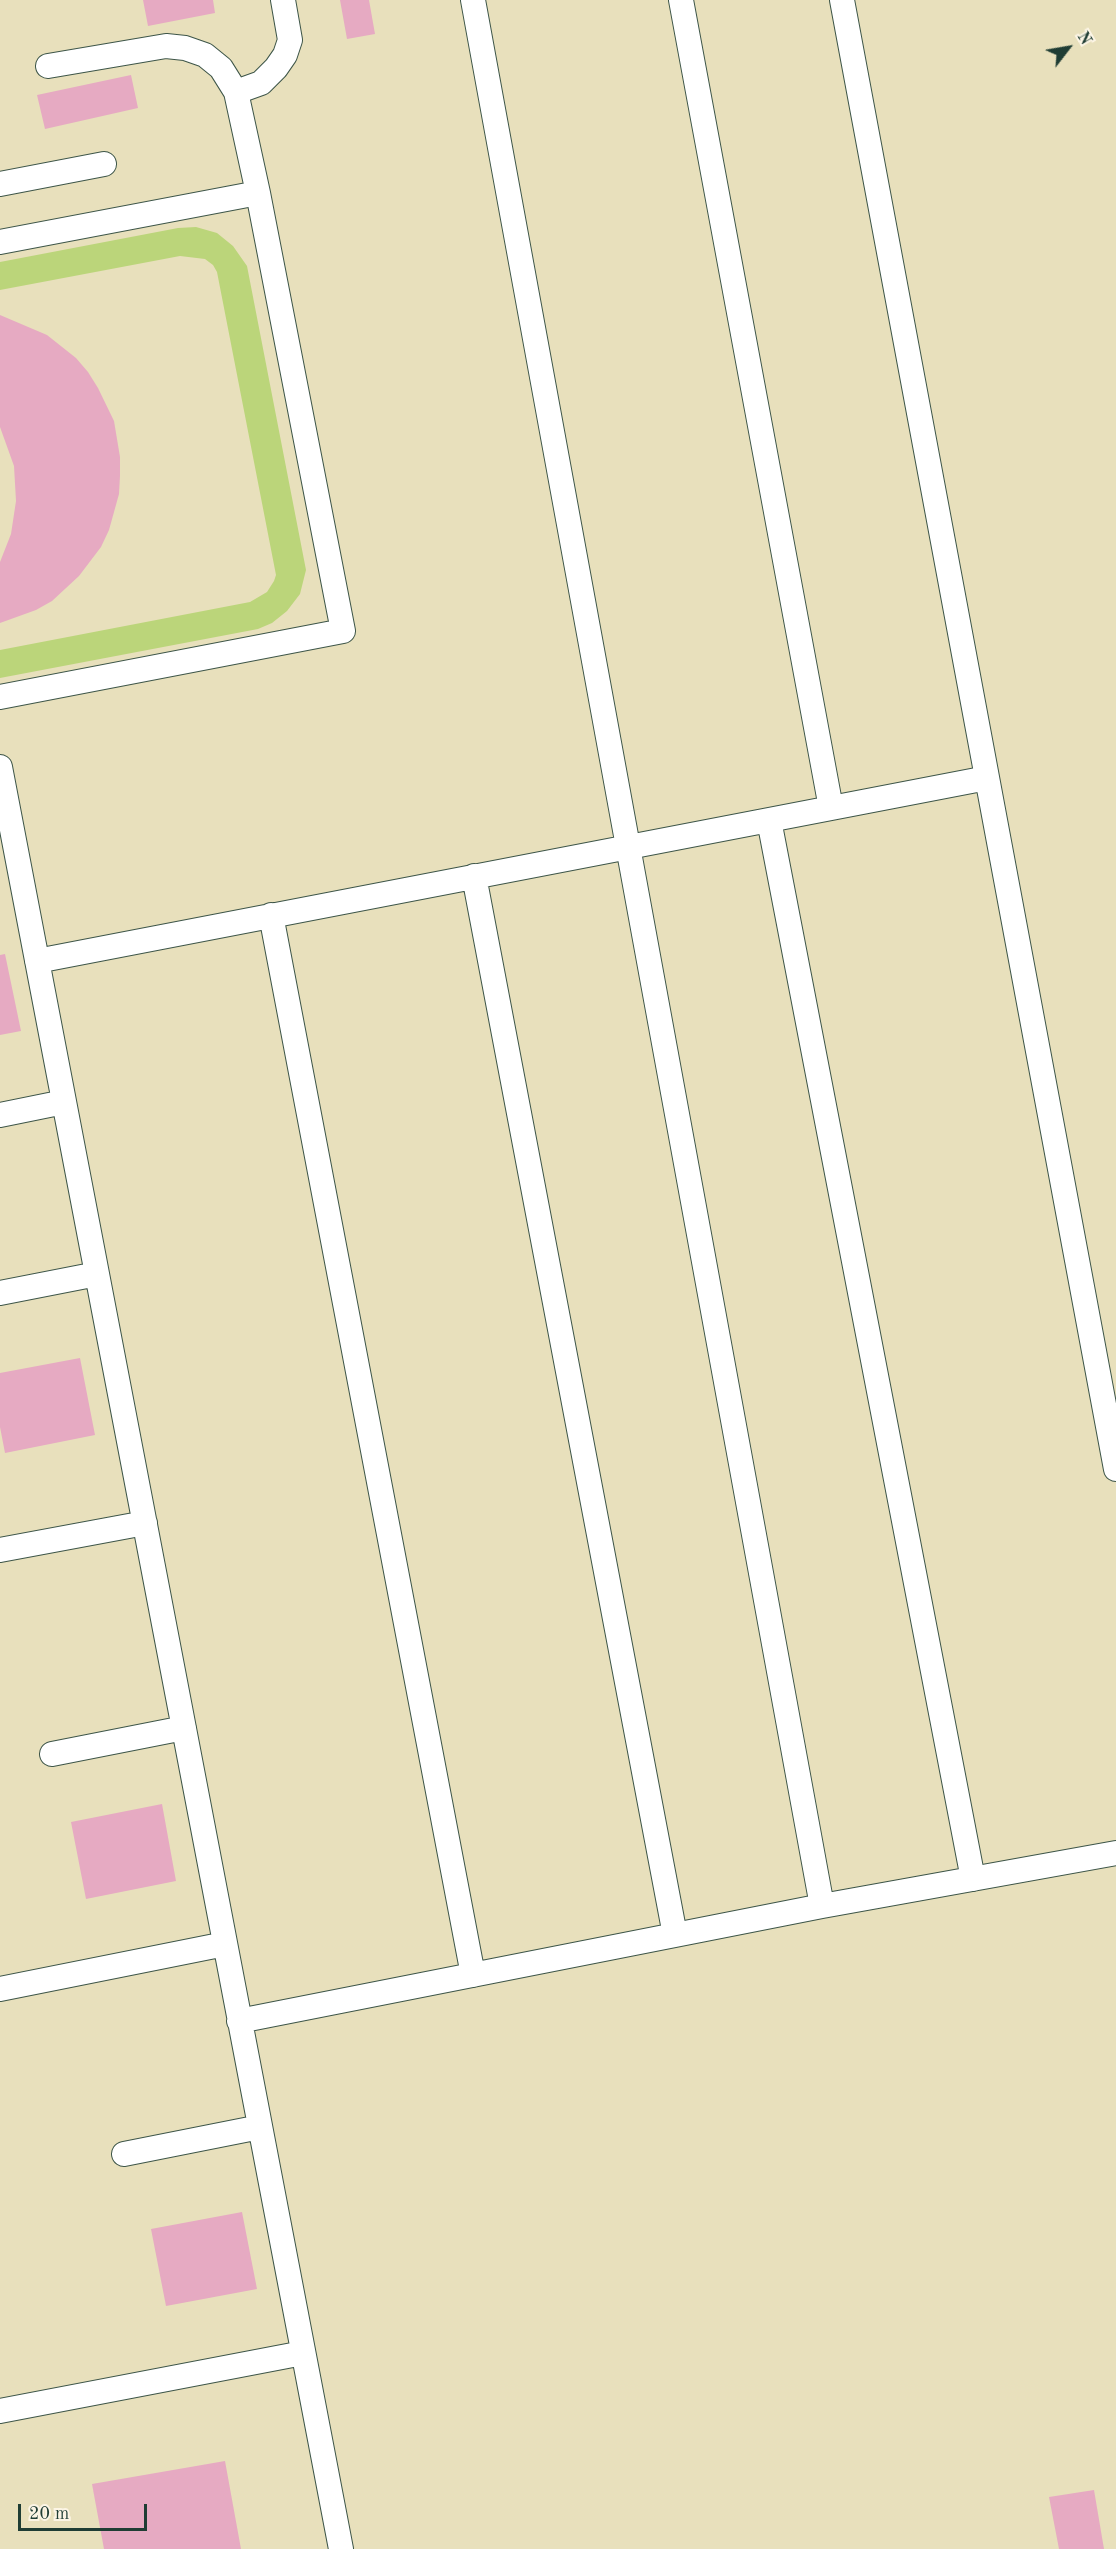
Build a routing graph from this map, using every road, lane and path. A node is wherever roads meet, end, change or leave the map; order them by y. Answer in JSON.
{"nodes":[{"id":1,"x":283,"y":0,"type":"edge"},
{"id":2,"x":473,"y":0,"type":"edge"},
{"id":3,"x":681,"y":0,"type":"edge"},
{"id":4,"x":842,"y":0,"type":"edge"},
{"id":5,"x":48,"y":66,"type":"dead end"},
{"id":6,"x":236,"y":92,"type":"junction"},
{"id":7,"x":104,"y":164,"type":"dead end"},
{"id":8,"x":0,"y":184,"type":"edge"},
{"id":9,"x":258,"y":193,"type":"junction"},
{"id":10,"x":0,"y":242,"type":"edge"},
{"id":11,"x":0,"y":697,"type":"edge"},
{"id":12,"x":0,"y":766,"type":"edge"},
{"id":13,"x":987,"y":778,"type":"junction"},
{"id":14,"x":831,"y":808,"type":"junction"},
{"id":15,"x":769,"y":820,"type":"junction"},
{"id":16,"x":627,"y":847,"type":"junction"},
{"id":17,"x":474,"y":876,"type":"junction"},
{"id":18,"x":10,"y":878,"type":"edge"},
{"id":19,"x":272,"y":915,"type":"junction"},
{"id":20,"x":37,"y":961,"type":"junction"},
{"id":21,"x":64,"y":1102,"type":"junction"},
{"id":22,"x":0,"y":1115,"type":"edge"},
{"id":23,"x":97,"y":1274,"type":"junction"},
{"id":24,"x":0,"y":1293,"type":"edge"},
{"id":25,"x":1116,"y":1470,"type":"edge"},
{"id":26,"x":145,"y":1523,"type":"junction"},
{"id":27,"x":0,"y":1550,"type":"edge"},
{"id":28,"x":184,"y":1728,"type":"junction"},
{"id":29,"x":52,"y":1754,"type":"dead end"},
{"id":30,"x":1116,"y":1853,"type":"edge"},
{"id":31,"x":973,"y":1879,"type":"junction"},
{"id":32,"x":822,"y":1906,"type":"junction"},
{"id":33,"x":675,"y":1935,"type":"junction"},
{"id":34,"x":225,"y":1944,"type":"junction"},
{"id":35,"x":473,"y":1975,"type":"junction"},
{"id":36,"x":0,"y":1989,"type":"edge"},
{"id":37,"x":239,"y":2021,"type":"junction"},
{"id":38,"x":260,"y":2127,"type":"junction"},
{"id":39,"x":124,"y":2154,"type":"dead end"},
{"id":40,"x":303,"y":2353,"type":"junction"},
{"id":41,"x":0,"y":2411,"type":"edge"},
{"id":42,"x":340,"y":2549,"type":"edge"}],
"edges":[{"from":1,"to":6,"type":"lane"},
{"from":2,"to":16,"type":"lane"},
{"from":3,"to":14,"type":"lane"},
{"from":4,"to":13,"type":"lane"},
{"from":5,"to":6,"type":"lane"},
{"from":6,"to":9,"type":"lane"},
{"from":7,"to":8,"type":"lane"},
{"from":9,"to":10,"type":"lane"},
{"from":9,"to":11,"type":"lane"},
{"from":12,"to":18,"type":"lane"},
{"from":13,"to":14,"type":"lane"},
{"from":13,"to":25,"type":"lane"},
{"from":14,"to":15,"type":"lane"},
{"from":15,"to":16,"type":"lane"},
{"from":15,"to":31,"type":"lane"},
{"from":16,"to":17,"type":"lane"},
{"from":16,"to":32,"type":"lane"},
{"from":17,"to":19,"type":"lane"},
{"from":17,"to":33,"type":"lane"},
{"from":18,"to":20,"type":"lane"},
{"from":19,"to":20,"type":"lane"},
{"from":19,"to":35,"type":"lane"},
{"from":20,"to":21,"type":"lane"},
{"from":21,"to":22,"type":"lane"},
{"from":21,"to":23,"type":"lane"},
{"from":23,"to":24,"type":"lane"},
{"from":23,"to":26,"type":"lane"},
{"from":26,"to":27,"type":"lane"},
{"from":26,"to":28,"type":"lane"},
{"from":28,"to":29,"type":"lane"},
{"from":28,"to":34,"type":"lane"},
{"from":30,"to":31,"type":"lane"},
{"from":31,"to":32,"type":"lane"},
{"from":32,"to":33,"type":"lane"},
{"from":33,"to":35,"type":"lane"},
{"from":34,"to":36,"type":"lane"},
{"from":34,"to":37,"type":"lane"},
{"from":35,"to":37,"type":"lane"},
{"from":37,"to":38,"type":"lane"},
{"from":38,"to":39,"type":"lane"},
{"from":38,"to":40,"type":"lane"},
{"from":40,"to":41,"type":"lane"},
{"from":40,"to":42,"type":"lane"}]}
